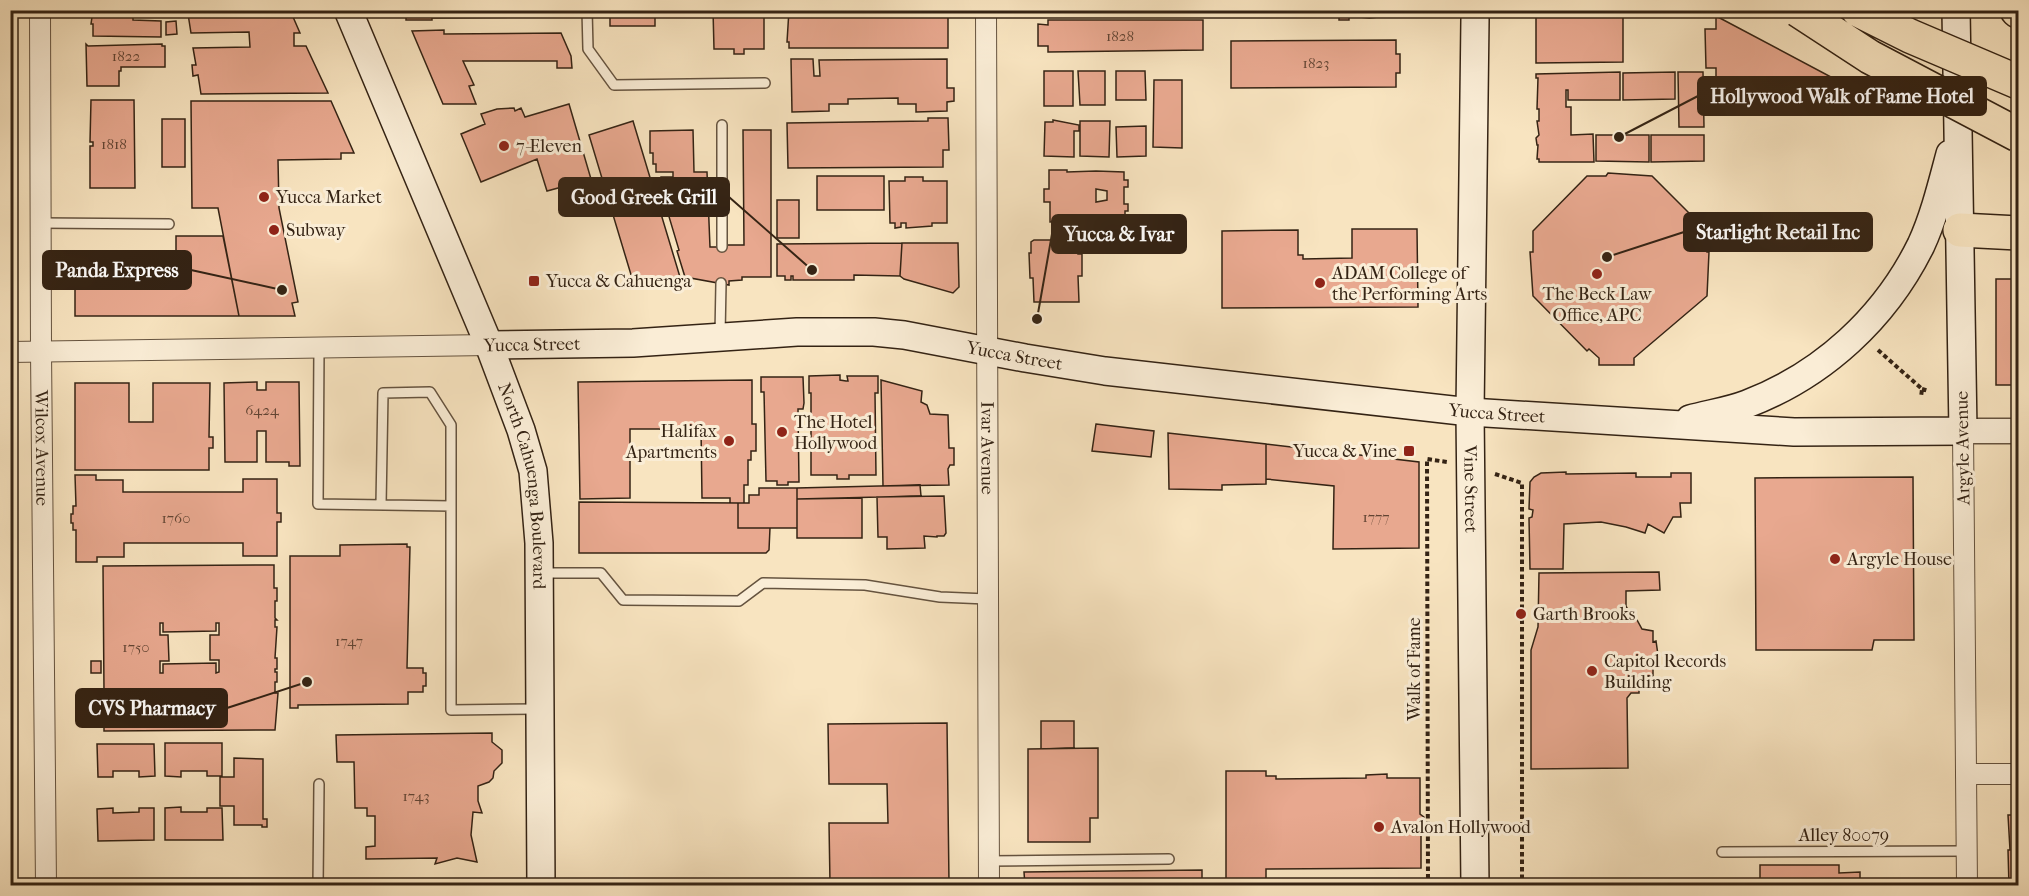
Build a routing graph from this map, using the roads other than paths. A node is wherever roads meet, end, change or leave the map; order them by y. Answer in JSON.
{"nodes":[{"id":1,"x":40,"y":10,"type":"edge"},
{"id":2,"x":348,"y":10,"type":"edge"},
{"id":3,"x":587,"y":10,"type":"edge"},
{"id":4,"x":986,"y":10,"type":"edge"},
{"id":5,"x":1798,"y":10,"type":"edge"},
{"id":6,"x":1858,"y":10,"type":"edge"},
{"id":7,"x":1956,"y":10,"type":"edge"},
{"id":8,"x":1475,"y":13,"type":"edge"},
{"id":9,"x":2019,"y":82,"type":"edge"},
{"id":10,"x":765,"y":83,"type":"dead end"},
{"id":11,"x":722,"y":125,"type":"dead end"},
{"id":12,"x":1958,"y":127,"type":"junction"},
{"id":13,"x":2019,"y":135,"type":"edge"},
{"id":14,"x":40,"y":223,"type":"junction"},
{"id":15,"x":169,"y":224,"type":"dead end"},
{"id":16,"x":1960,"y":230,"type":"junction"},
{"id":17,"x":2019,"y":233,"type":"edge"},
{"id":18,"x":722,"y":247,"type":"dead end"},
{"id":19,"x":720,"y":284,"type":"dead end"},
{"id":20,"x":720,"y":338,"type":"junction"},
{"id":21,"x":489,"y":345,"type":"junction"},
{"id":22,"x":319,"y":348,"type":"junction"},
{"id":23,"x":41,"y":351,"type":"junction"},
{"id":24,"x":988,"y":351,"type":"junction"},
{"id":25,"x":10,"y":352,"type":"edge"},
{"id":26,"x":1470,"y":412,"type":"junction"},
{"id":27,"x":1627,"y":423,"type":"junction"},
{"id":28,"x":1963,"y":431,"type":"junction"},
{"id":29,"x":2019,"y":431,"type":"edge"},
{"id":30,"x":381,"y":505,"type":"junction"},
{"id":31,"x":451,"y":506,"type":"junction"},
{"id":32,"x":539,"y":573,"type":"junction"},
{"id":33,"x":987,"y":599,"type":"junction"},
{"id":34,"x":540,"y":709,"type":"junction"},
{"id":35,"x":1966,"y":774,"type":"junction"},
{"id":36,"x":2019,"y":774,"type":"edge"},
{"id":37,"x":319,"y":784,"type":"dead end"},
{"id":38,"x":1967,"y":851,"type":"junction"},
{"id":39,"x":1722,"y":852,"type":"dead end"},
{"id":40,"x":1169,"y":859,"type":"dead end"},
{"id":41,"x":988,"y":861,"type":"junction"},
{"id":42,"x":46,"y":885,"type":"edge"},
{"id":43,"x":318,"y":885,"type":"edge"},
{"id":44,"x":541,"y":885,"type":"edge"},
{"id":45,"x":988,"y":885,"type":"edge"},
{"id":46,"x":1475,"y":885,"type":"edge"},
{"id":47,"x":1967,"y":885,"type":"edge"}],
"edges":[{"from":1,"to":14,"type":"street","name":"Wilcox Avenue"},
{"from":2,"to":21,"type":"main road","name":"North Cahuenga Boulevard"},
{"from":3,"to":10,"type":"lane"},
{"from":4,"to":24,"type":"street","name":"Ivar Avenue"},
{"from":5,"to":13,"type":"highway","bridge":true},
{"from":6,"to":9,"type":"highway","bridge":true},
{"from":7,"to":12,"type":"main road","name":"Argyle Avenue"},
{"from":8,"to":26,"type":"main road","name":"Vine Street"},
{"from":11,"to":18,"type":"lane"},
{"from":12,"to":16,"type":"main road","name":"Argyle Avenue"},
{"from":12,"to":27,"type":"main road"},
{"from":14,"to":15,"type":"lane"},
{"from":14,"to":23,"type":"street","name":"Wilcox Avenue"},
{"from":16,"to":17,"type":"highway"},
{"from":16,"to":28,"type":"main road","name":"Argyle Avenue"},
{"from":19,"to":20,"type":"lane"},
{"from":20,"to":21,"type":"main road","name":"Yucca Street"},
{"from":20,"to":24,"type":"main road","name":"Yucca Street"},
{"from":21,"to":22,"type":"street","name":"Yucca Street"},
{"from":21,"to":32,"type":"main road","name":"North Cahuenga Boulevard"},
{"from":22,"to":23,"type":"street","name":"Yucca Street"},
{"from":22,"to":30,"type":"lane"},
{"from":23,"to":25,"type":"street","name":"Yucca Street"},
{"from":23,"to":42,"type":"street","name":"Wilcox Avenue"},
{"from":24,"to":26,"type":"main road","name":"Yucca Street"},
{"from":24,"to":33,"type":"street","name":"Ivar Avenue"},
{"from":26,"to":27,"type":"main road","name":"Yucca Street"},
{"from":26,"to":46,"type":"main road","name":"Vine Street"},
{"from":27,"to":28,"type":"main road","name":"Yucca Street"},
{"from":28,"to":29,"type":"street","name":"Yucca Street"},
{"from":28,"to":35,"type":"street","name":"Argyle Avenue"},
{"from":30,"to":31,"type":"lane"},
{"from":30,"to":31,"type":"lane"},
{"from":31,"to":34,"type":"lane"},
{"from":32,"to":33,"type":"lane"},
{"from":32,"to":34,"type":"main road","name":"North Cahuenga Boulevard"},
{"from":33,"to":41,"type":"street","name":"Ivar Avenue"},
{"from":34,"to":44,"type":"main road","name":"North Cahuenga Boulevard"},
{"from":35,"to":36,"type":"street"},
{"from":35,"to":38,"type":"street","name":"Argyle Avenue"},
{"from":37,"to":43,"type":"lane"},
{"from":38,"to":39,"type":"lane","name":"Alley 80079"},
{"from":38,"to":47,"type":"street","name":"Argyle Avenue"},
{"from":40,"to":41,"type":"lane"},
{"from":41,"to":45,"type":"street","name":"Ivar Avenue"}]}
